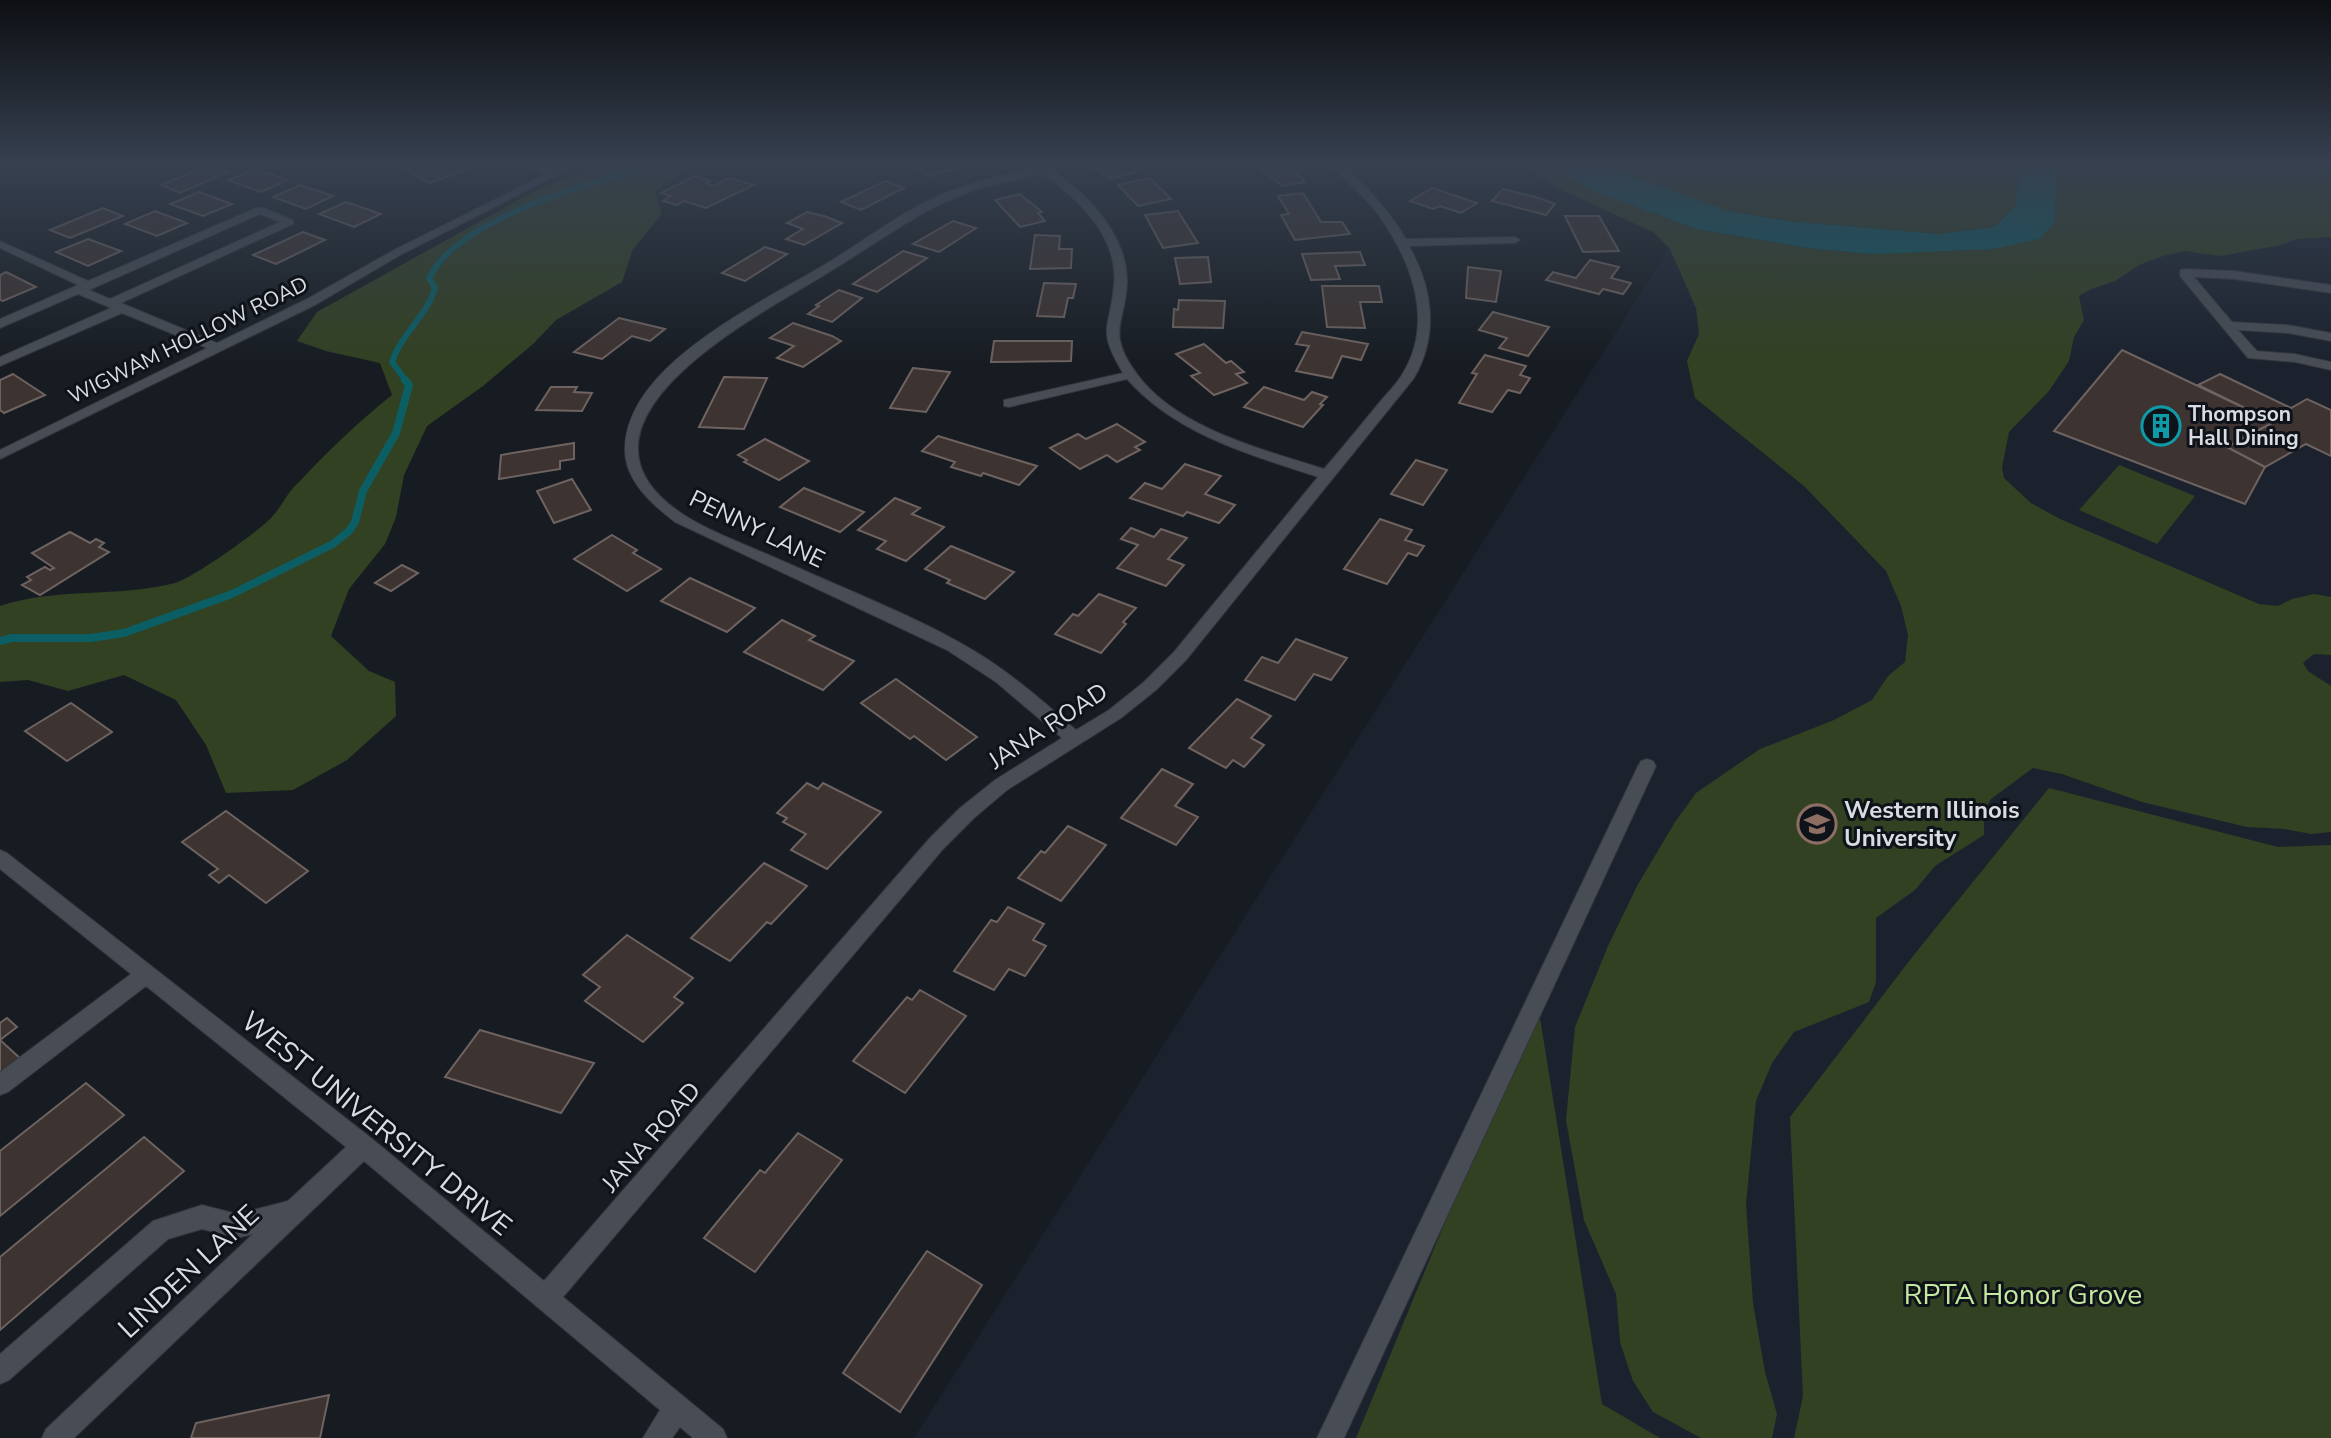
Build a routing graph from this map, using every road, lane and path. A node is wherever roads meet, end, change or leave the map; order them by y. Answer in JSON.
{"nodes":[{"id":1,"x":217,"y":229,"type":"edge"},
{"id":2,"x":274,"y":229,"type":"edge"},
{"id":3,"x":444,"y":229,"type":"edge"},
{"id":4,"x":892,"y":229,"type":"edge"},
{"id":5,"x":1107,"y":229,"type":"edge"},
{"id":6,"x":1392,"y":229,"type":"edge"},
{"id":7,"x":1514,"y":240,"type":"dead end"},
{"id":8,"x":1402,"y":243,"type":"junction"},
{"id":9,"x":0,"y":244,"type":"edge"},
{"id":10,"x":84,"y":288,"type":"junction"},
{"id":11,"x":2331,"y":289,"type":"edge"},
{"id":12,"x":116,"y":306,"type":"junction"},
{"id":13,"x":0,"y":324,"type":"edge"},
{"id":14,"x":2227,"y":325,"type":"junction"},
{"id":15,"x":2331,"y":337,"type":"edge"},
{"id":16,"x":216,"y":348,"type":"junction"},
{"id":17,"x":0,"y":362,"type":"edge"},
{"id":18,"x":2331,"y":366,"type":"edge"},
{"id":19,"x":1129,"y":375,"type":"junction"},
{"id":20,"x":1009,"y":403,"type":"dead end"},
{"id":21,"x":0,"y":455,"type":"edge"},
{"id":22,"x":1327,"y":475,"type":"junction"},
{"id":23,"x":1075,"y":740,"type":"junction"},
{"id":24,"x":1647,"y":766,"type":"dead end"},
{"id":25,"x":0,"y":858,"type":"edge"},
{"id":26,"x":146,"y":974,"type":"junction"},
{"id":27,"x":0,"y":1085,"type":"edge"},
{"id":28,"x":363,"y":1146,"type":"junction"},
{"id":29,"x":295,"y":1211,"type":"junction"},
{"id":30,"x":545,"y":1298,"type":"junction"},
{"id":31,"x":0,"y":1371,"type":"edge"},
{"id":32,"x":678,"y":1408,"type":"junction"},
{"id":33,"x":55,"y":1438,"type":"edge"},
{"id":34,"x":656,"y":1438,"type":"edge"},
{"id":35,"x":714,"y":1438,"type":"edge"},
{"id":36,"x":1330,"y":1438,"type":"edge"}],
"edges":[{"from":1,"to":10,"type":"street"},
{"from":2,"to":12,"type":"street"},
{"from":3,"to":16,"type":"street","name":"WIGWAM HOLLOW ROAD"},
{"from":4,"to":23,"type":"street","name":"PENNY LANE"},
{"from":5,"to":19,"type":"street"},
{"from":6,"to":8,"type":"street","name":"JANA ROAD"},
{"from":7,"to":8,"type":"street"},
{"from":8,"to":22,"type":"street","name":"JANA ROAD"},
{"from":9,"to":10,"type":"street"},
{"from":10,"to":12,"type":"street"},
{"from":10,"to":13,"type":"street"},
{"from":11,"to":14,"type":"street"},
{"from":12,"to":16,"type":"street"},
{"from":12,"to":17,"type":"street"},
{"from":14,"to":15,"type":"street"},
{"from":14,"to":18,"type":"street"},
{"from":16,"to":21,"type":"street","name":"WIGWAM HOLLOW ROAD"},
{"from":19,"to":20,"type":"street"},
{"from":19,"to":22,"type":"street"},
{"from":22,"to":23,"type":"street","name":"JANA ROAD"},
{"from":23,"to":30,"type":"street","name":"JANA ROAD"},
{"from":24,"to":36,"type":"street"},
{"from":25,"to":26,"type":"street","name":"WEST UNIVERSITY DRIVE"},
{"from":26,"to":27,"type":"street"},
{"from":26,"to":28,"type":"street","name":"WEST UNIVERSITY DRIVE"},
{"from":28,"to":29,"type":"street","name":"LINDEN LANE"},
{"from":28,"to":30,"type":"street","name":"WEST UNIVERSITY DRIVE"},
{"from":29,"to":31,"type":"street"},
{"from":29,"to":33,"type":"street","name":"LINDEN LANE"},
{"from":30,"to":32,"type":"street","name":"WEST UNIVERSITY DRIVE"},
{"from":32,"to":34,"type":"street"},
{"from":32,"to":35,"type":"street","name":"WEST UNIVERSITY DRIVE"}]}
